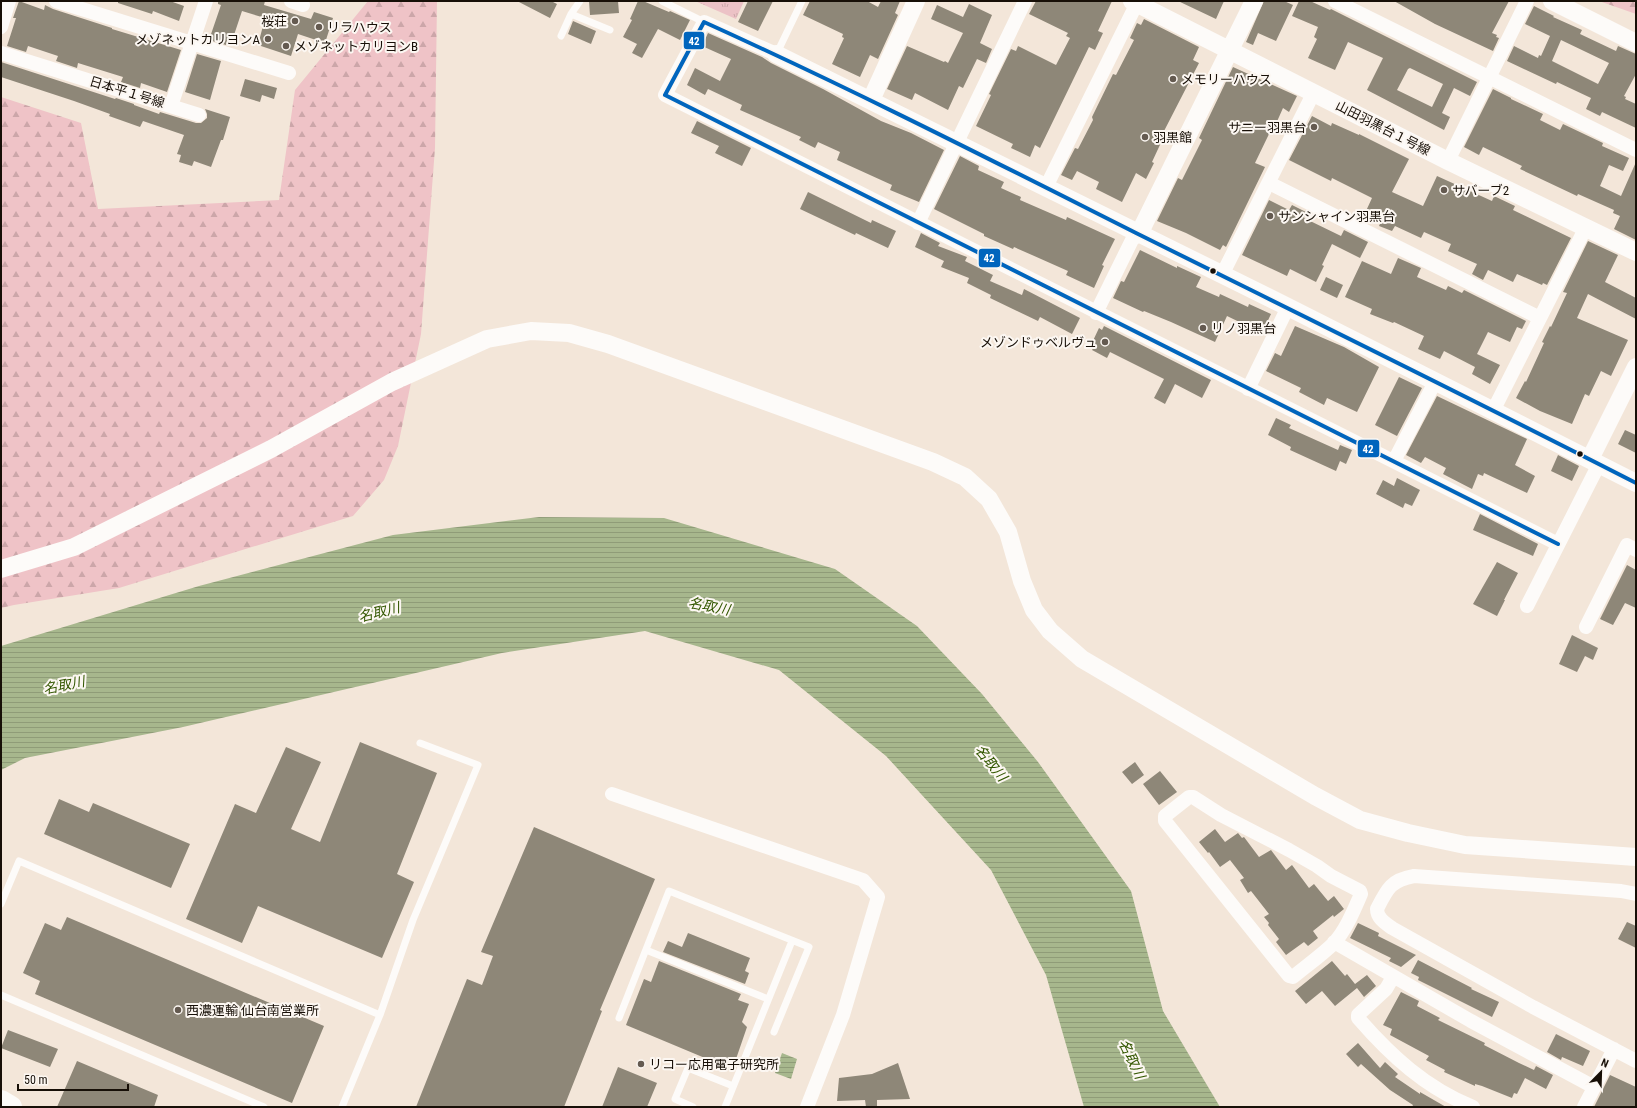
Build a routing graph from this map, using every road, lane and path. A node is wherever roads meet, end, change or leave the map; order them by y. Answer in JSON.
{"nodes":[{"id":1,"x":9,"y":1,"type":"edge"},
{"id":2,"x":56,"y":1,"type":"edge"},
{"id":3,"x":206,"y":1,"type":"edge"},
{"id":4,"x":580,"y":1,"type":"edge"},
{"id":5,"x":662,"y":1,"type":"edge"},
{"id":6,"x":802,"y":1,"type":"edge"},
{"id":7,"x":916,"y":1,"type":"edge"},
{"id":8,"x":1025,"y":1,"type":"edge"},
{"id":9,"x":1254,"y":1,"type":"edge"},
{"id":10,"x":1335,"y":1,"type":"edge"},
{"id":11,"x":1527,"y":1,"type":"edge"},
{"id":12,"x":1552,"y":1,"type":"edge"},
{"id":13,"x":1136,"y":2,"type":"edge"},
{"id":14,"x":572,"y":14,"type":"junction"},
{"id":15,"x":704,"y":22,"type":"junction"},
{"id":16,"x":1,"y":27,"type":"edge"},
{"id":17,"x":610,"y":30,"type":"dead end"},
{"id":18,"x":561,"y":36,"type":"dead end"},
{"id":19,"x":1636,"y":43,"type":"edge"},
{"id":20,"x":191,"y":44,"type":"junction"},
{"id":21,"x":1229,"y":51,"type":"junction"},
{"id":22,"x":1,"y":53,"type":"edge"},
{"id":23,"x":776,"y":54,"type":"junction"},
{"id":24,"x":289,"y":74,"type":"dead end"},
{"id":25,"x":1489,"y":78,"type":"junction"},
{"id":26,"x":1314,"y":92,"type":"junction"},
{"id":27,"x":871,"y":100,"type":"junction"},
{"id":28,"x":171,"y":106,"type":"junction"},
{"id":29,"x":199,"y":115,"type":"dead end"},
{"id":30,"x":956,"y":143,"type":"junction"},
{"id":31,"x":1636,"y":150,"type":"edge"},
{"id":32,"x":1448,"y":161,"type":"junction"},
{"id":33,"x":1269,"y":183,"type":"junction"},
{"id":34,"x":1046,"y":187,"type":"junction"},
{"id":35,"x":918,"y":223,"type":"junction"},
{"id":36,"x":1585,"y":229,"type":"junction"},
{"id":37,"x":1139,"y":234,"type":"junction"},
{"id":38,"x":1636,"y":252,"type":"edge"},
{"id":39,"x":1222,"y":275,"type":"junction"},
{"id":40,"x":1288,"y":307,"type":"junction"},
{"id":41,"x":1096,"y":313,"type":"junction"},
{"id":42,"x":1540,"y":318,"type":"junction"},
{"id":43,"x":1636,"y":367,"type":"edge"},
{"id":44,"x":1435,"y":382,"type":"junction"},
{"id":45,"x":1248,"y":389,"type":"junction"},
{"id":46,"x":1493,"y":411,"type":"junction"},
{"id":47,"x":1394,"y":461,"type":"junction"},
{"id":48,"x":1594,"y":461,"type":"junction"},
{"id":49,"x":1636,"y":483,"type":"edge"},
{"id":50,"x":1558,"y":544,"type":"junction"},
{"id":51,"x":1636,"y":550,"type":"edge"},
{"id":52,"x":1,"y":569,"type":"edge"},
{"id":53,"x":1527,"y":606,"type":"dead end"},
{"id":54,"x":1586,"y":627,"type":"dead end"},
{"id":55,"x":420,"y":743,"type":"dead end"},
{"id":56,"x":612,"y":794,"type":"dead end"},
{"id":57,"x":1636,"y":857,"type":"edge"},
{"id":58,"x":1636,"y":894,"type":"edge"},
{"id":59,"x":1,"y":904,"type":"edge"},
{"id":60,"x":792,"y":941,"type":"junction"},
{"id":61,"x":1334,"y":942,"type":"junction"},
{"id":62,"x":646,"y":950,"type":"junction"},
{"id":63,"x":1393,"y":977,"type":"junction"},
{"id":64,"x":1,"y":995,"type":"edge"},
{"id":65,"x":768,"y":999,"type":"junction"},
{"id":66,"x":380,"y":1015,"type":"junction"},
{"id":67,"x":618,"y":1018,"type":"dead end"},
{"id":68,"x":774,"y":1032,"type":"dead end"},
{"id":69,"x":1614,"y":1049,"type":"junction"},
{"id":70,"x":1636,"y":1061,"type":"edge"},
{"id":71,"x":733,"y":1086,"type":"junction"},
{"id":72,"x":1594,"y":1087,"type":"junction"},
{"id":73,"x":1,"y":1101,"type":"edge"},
{"id":74,"x":12,"y":1107,"type":"edge"},
{"id":75,"x":264,"y":1107,"type":"edge"},
{"id":76,"x":342,"y":1107,"type":"edge"},
{"id":77,"x":693,"y":1107,"type":"edge"},
{"id":78,"x":724,"y":1107,"type":"edge"},
{"id":79,"x":807,"y":1107,"type":"edge"},
{"id":80,"x":1473,"y":1107,"type":"edge"},
{"id":81,"x":1584,"y":1107,"type":"edge"}],
"edges":[{"from":1,"to":16,"type":"street"},
{"from":2,"to":20,"type":"street"},
{"from":3,"to":20,"type":"street","name":"日本平１号線"},
{"from":4,"to":14,"type":"lane"},
{"from":5,"to":15,"type":"lane"},
{"from":6,"to":23,"type":"lane"},
{"from":7,"to":27,"type":"street"},
{"from":8,"to":30,"type":"street"},
{"from":9,"to":21,"type":"street"},
{"from":10,"to":25,"type":"street"},
{"from":11,"to":25,"type":"street"},
{"from":12,"to":19,"type":"street"},
{"from":13,"to":21,"type":"street","name":"山田羽黒台１号線"},
{"from":13,"to":34,"type":"street"},
{"from":14,"to":17,"type":"lane"},
{"from":14,"to":18,"type":"lane"},
{"from":15,"to":23,"type":"street"},
{"from":15,"to":35,"type":"street"},
{"from":20,"to":24,"type":"street"},
{"from":20,"to":28,"type":"street","name":"日本平１号線"},
{"from":21,"to":26,"type":"street","name":"山田羽黒台１号線"},
{"from":21,"to":37,"type":"street"},
{"from":22,"to":28,"type":"street","name":"日本平１号線"},
{"from":23,"to":27,"type":"street"},
{"from":25,"to":31,"type":"street"},
{"from":25,"to":32,"type":"street"},
{"from":26,"to":32,"type":"street","name":"山田羽黒台１号線"},
{"from":26,"to":33,"type":"street"},
{"from":27,"to":30,"type":"street"},
{"from":28,"to":29,"type":"street"},
{"from":30,"to":34,"type":"street"},
{"from":30,"to":35,"type":"street"},
{"from":32,"to":36,"type":"street","name":"山田羽黒台１号線"},
{"from":33,"to":39,"type":"street"},
{"from":33,"to":42,"type":"street"},
{"from":34,"to":37,"type":"street"},
{"from":35,"to":41,"type":"street"},
{"from":36,"to":38,"type":"street","name":"山田羽黒台１号線"},
{"from":36,"to":42,"type":"street"},
{"from":37,"to":39,"type":"street"},
{"from":37,"to":41,"type":"street"},
{"from":39,"to":40,"type":"street"},
{"from":40,"to":44,"type":"street"},
{"from":40,"to":45,"type":"street"},
{"from":41,"to":45,"type":"street"},
{"from":42,"to":46,"type":"street"},
{"from":43,"to":48,"type":"street"},
{"from":44,"to":46,"type":"street"},
{"from":44,"to":47,"type":"street"},
{"from":45,"to":47,"type":"street"},
{"from":46,"to":48,"type":"street"},
{"from":47,"to":50,"type":"street"},
{"from":48,"to":49,"type":"street"},
{"from":48,"to":50,"type":"street"},
{"from":50,"to":53,"type":"street"},
{"from":51,"to":54,"type":"street"},
{"from":52,"to":57,"type":"street"},
{"from":55,"to":66,"type":"lane"},
{"from":56,"to":79,"type":"street"},
{"from":58,"to":69,"type":"street"},
{"from":59,"to":66,"type":"lane"},
{"from":60,"to":62,"type":"lane"},
{"from":60,"to":65,"type":"lane"},
{"from":60,"to":68,"type":"lane"},
{"from":61,"to":61,"type":"street"},
{"from":61,"to":63,"type":"street"},
{"from":62,"to":65,"type":"lane"},
{"from":62,"to":67,"type":"lane"},
{"from":63,"to":72,"type":"street"},
{"from":63,"to":80,"type":"street"},
{"from":64,"to":75,"type":"lane"},
{"from":65,"to":71,"type":"lane"},
{"from":66,"to":76,"type":"lane"},
{"from":69,"to":70,"type":"street"},
{"from":69,"to":72,"type":"street"},
{"from":71,"to":77,"type":"lane"},
{"from":71,"to":78,"type":"lane"},
{"from":72,"to":81,"type":"street"},
{"from":73,"to":74,"type":"highway"}]}
